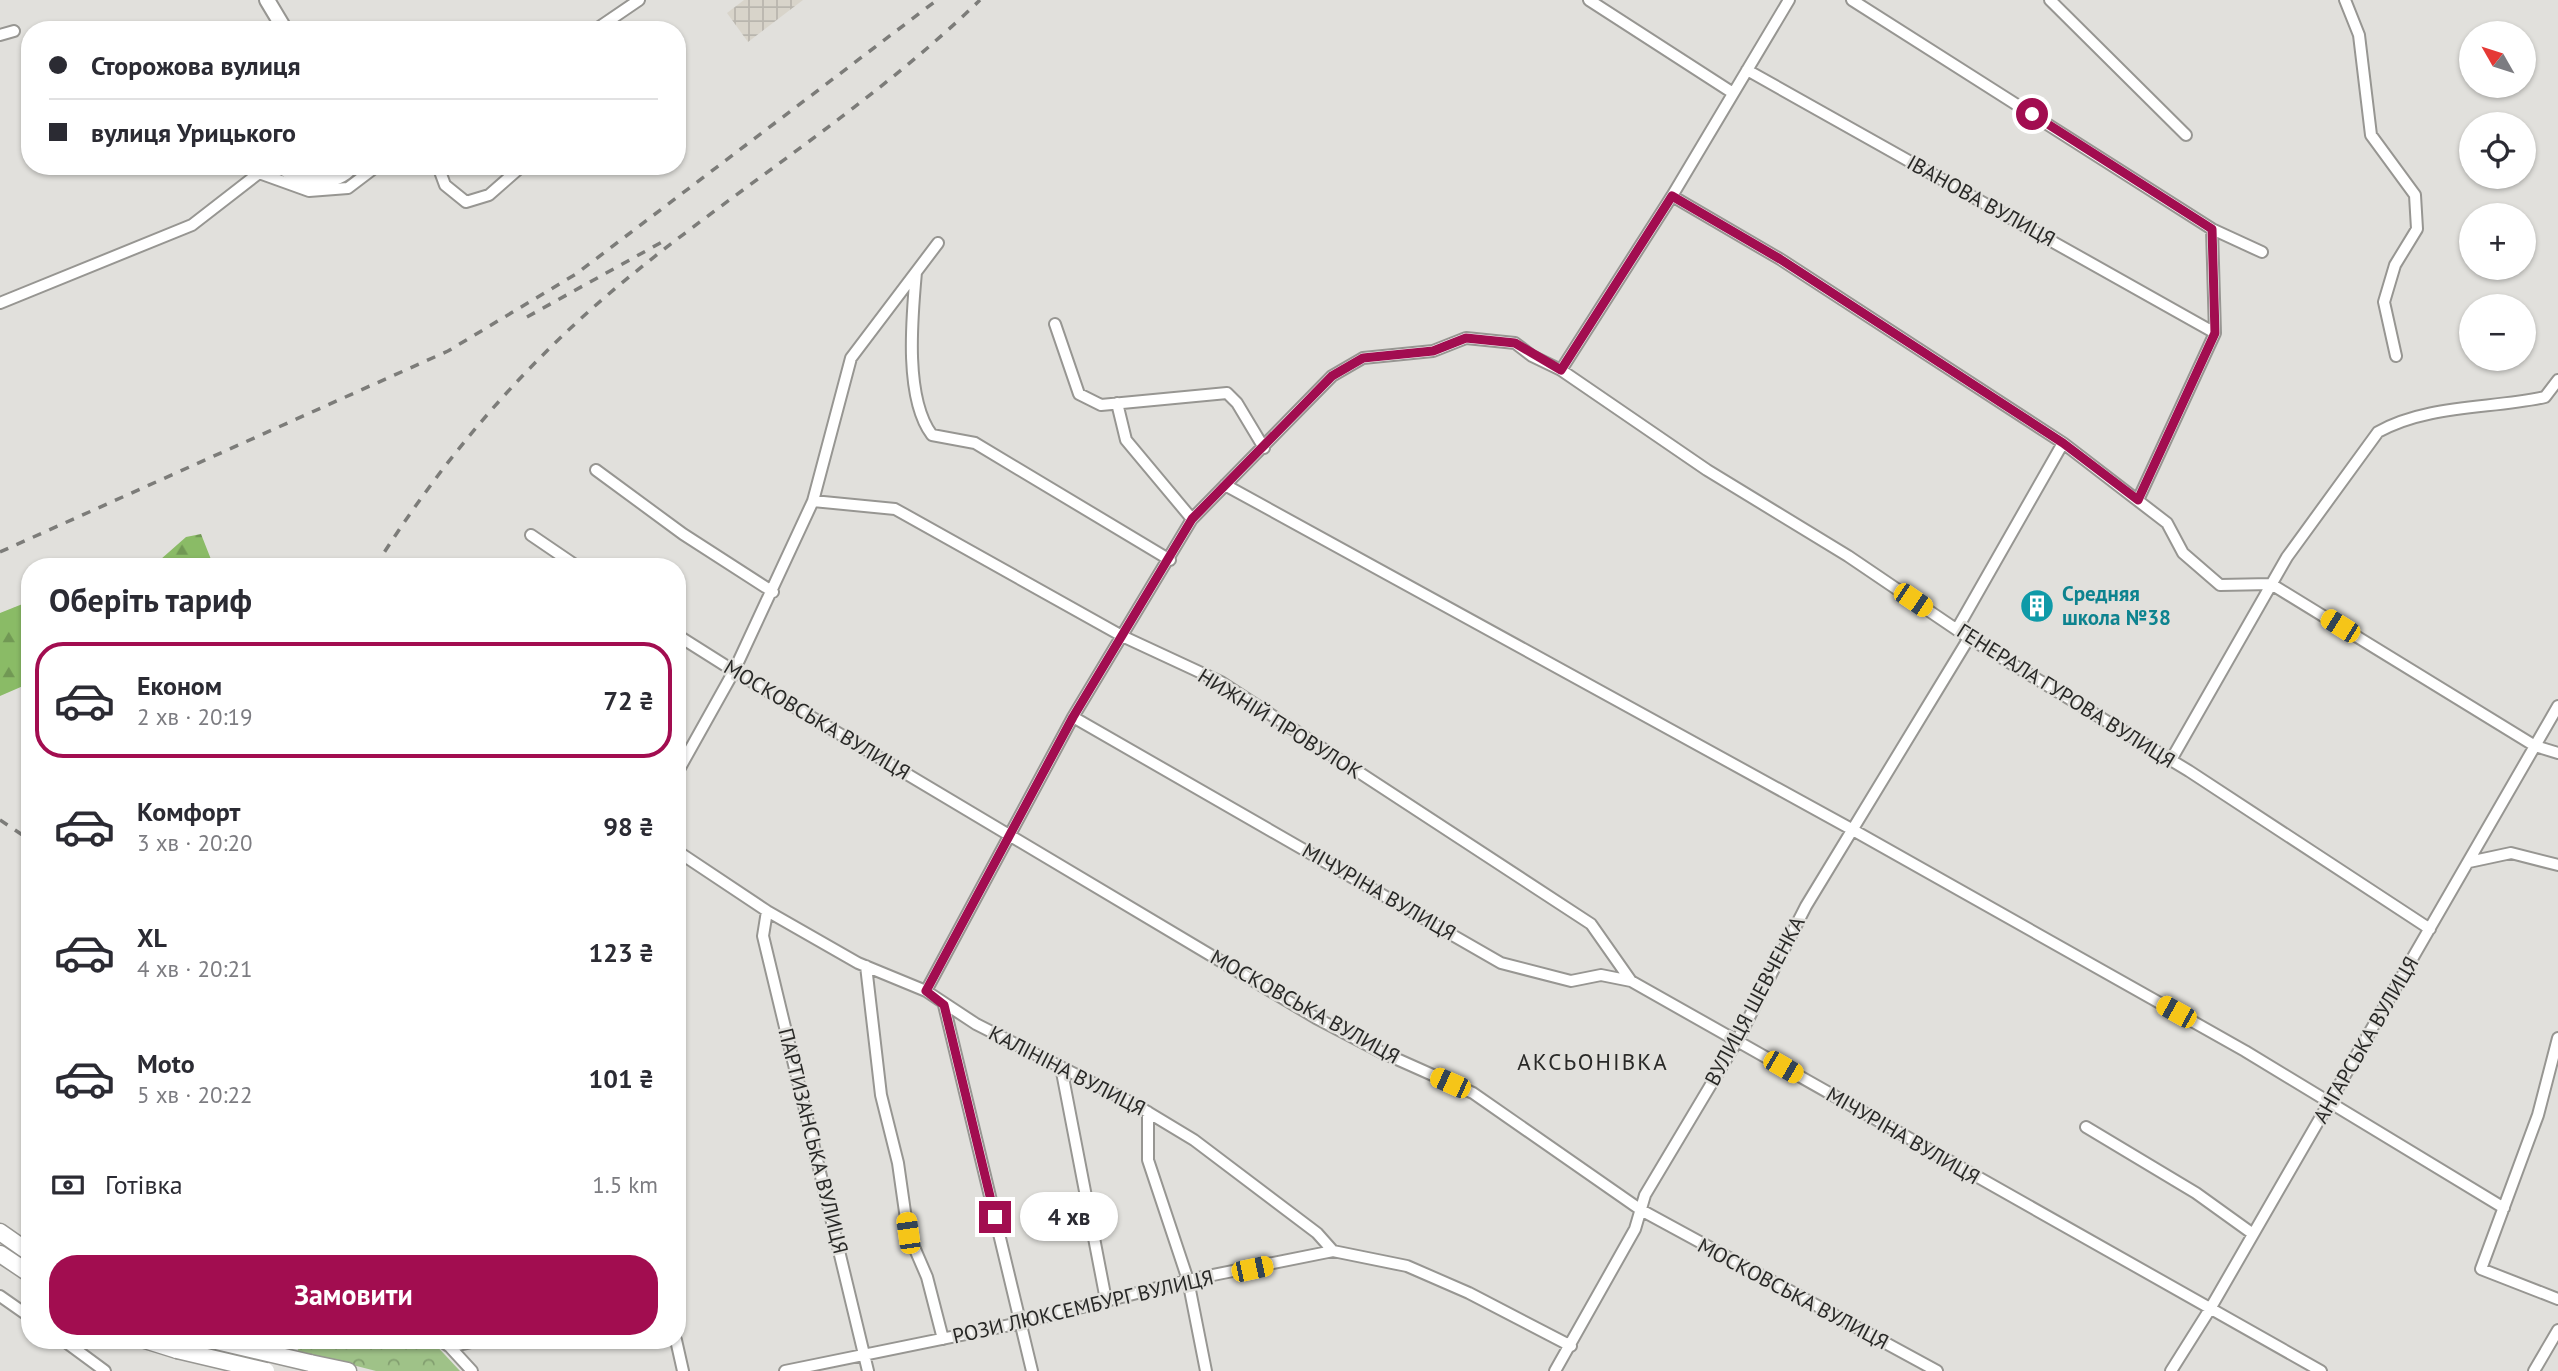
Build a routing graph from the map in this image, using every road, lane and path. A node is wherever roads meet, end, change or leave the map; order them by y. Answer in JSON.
{"nodes":[{"id":1,"x":267,"y":0,"type":"edge"},
{"id":2,"x":639,"y":0,"type":"edge"},
{"id":3,"x":1588,"y":0,"type":"edge"},
{"id":4,"x":1788,"y":0,"type":"edge"},
{"id":5,"x":1852,"y":0,"type":"edge"},
{"id":6,"x":2050,"y":0,"type":"edge"},
{"id":7,"x":2345,"y":0,"type":"edge"},
{"id":8,"x":280,"y":21,"type":"edge"},
{"id":9,"x":608,"y":21,"type":"edge"},
{"id":10,"x":14,"y":31,"type":"dead end"},
{"id":11,"x":0,"y":35,"type":"edge"},
{"id":12,"x":1747,"y":70,"type":"junction"},
{"id":13,"x":1733,"y":93,"type":"junction"},
{"id":14,"x":2186,"y":135,"type":"dead end"},
{"id":15,"x":254,"y":175,"type":"edge"},
{"id":16,"x":272,"y":175,"type":"edge"},
{"id":17,"x":294,"y":175,"type":"edge"},
{"id":18,"x":340,"y":175,"type":"edge"},
{"id":19,"x":365,"y":175,"type":"edge"},
{"id":20,"x":441,"y":175,"type":"edge"},
{"id":21,"x":512,"y":175,"type":"edge"},
{"id":22,"x":1672,"y":196,"type":"junction"},
{"id":23,"x":2212,"y":229,"type":"junction"},
{"id":24,"x":938,"y":243,"type":"dead end"},
{"id":25,"x":2262,"y":252,"type":"dead end"},
{"id":26,"x":916,"y":269,"type":"junction"},
{"id":27,"x":0,"y":303,"type":"edge"},
{"id":28,"x":1055,"y":324,"type":"dead end"},
{"id":29,"x":2215,"y":333,"type":"junction"},
{"id":30,"x":2396,"y":356,"type":"dead end"},
{"id":31,"x":1561,"y":370,"type":"junction"},
{"id":32,"x":2558,"y":380,"type":"edge"},
{"id":33,"x":1117,"y":403,"type":"junction"},
{"id":34,"x":2063,"y":443,"type":"junction"},
{"id":35,"x":1264,"y":448,"type":"junction"},
{"id":36,"x":596,"y":470,"type":"dead end"},
{"id":37,"x":1225,"y":485,"type":"junction"},
{"id":38,"x":2138,"y":500,"type":"junction"},
{"id":39,"x":813,"y":501,"type":"junction"},
{"id":40,"x":1192,"y":519,"type":"junction"},
{"id":41,"x":531,"y":536,"type":"dead end"},
{"id":42,"x":564,"y":558,"type":"edge"},
{"id":43,"x":1170,"y":560,"type":"junction"},
{"id":44,"x":2271,"y":584,"type":"junction"},
{"id":45,"x":773,"y":592,"type":"junction"},
{"id":46,"x":1956,"y":629,"type":"junction"},
{"id":47,"x":1122,"y":636,"type":"junction"},
{"id":48,"x":1969,"y":638,"type":"junction"},
{"id":49,"x":686,"y":641,"type":"edge"},
{"id":50,"x":734,"y":671,"type":"junction"},
{"id":51,"x":2558,"y":706,"type":"edge"},
{"id":52,"x":1073,"y":717,"type":"junction"},
{"id":53,"x":2535,"y":746,"type":"junction"},
{"id":54,"x":2558,"y":753,"type":"edge"},
{"id":55,"x":686,"y":757,"type":"edge"},
{"id":56,"x":2171,"y":760,"type":"junction"},
{"id":57,"x":1853,"y":830,"type":"junction"},
{"id":58,"x":1009,"y":833,"type":"junction"},
{"id":59,"x":686,"y":857,"type":"edge"},
{"id":60,"x":2469,"y":862,"type":"junction"},
{"id":61,"x":2558,"y":865,"type":"edge"},
{"id":62,"x":767,"y":911,"type":"junction"},
{"id":63,"x":2430,"y":929,"type":"junction"},
{"id":64,"x":866,"y":967,"type":"junction"},
{"id":65,"x":1631,"y":981,"type":"junction"},
{"id":66,"x":926,"y":991,"type":"junction"},
{"id":67,"x":944,"y":1005,"type":"junction"},
{"id":68,"x":2558,"y":1038,"type":"edge"},
{"id":69,"x":1737,"y":1041,"type":"junction"},
{"id":70,"x":1061,"y":1068,"type":"junction"},
{"id":71,"x":2330,"y":1104,"type":"junction"},
{"id":72,"x":1148,"y":1112,"type":"junction"},
{"id":73,"x":2086,"y":1127,"type":"dead end"},
{"id":74,"x":2504,"y":1208,"type":"junction"},
{"id":75,"x":1641,"y":1210,"type":"junction"},
{"id":76,"x":0,"y":1232,"type":"edge"},
{"id":77,"x":2253,"y":1234,"type":"junction"},
{"id":78,"x":21,"y":1247,"type":"edge"},
{"id":79,"x":1333,"y":1251,"type":"junction"},
{"id":80,"x":0,"y":1254,"type":"edge"},
{"id":81,"x":21,"y":1268,"type":"edge"},
{"id":82,"x":1188,"y":1280,"type":"junction"},
{"id":83,"x":0,"y":1296,"type":"edge"},
{"id":84,"x":2558,"y":1299,"type":"edge"},
{"id":85,"x":1106,"y":1300,"type":"junction"},
{"id":86,"x":2210,"y":1309,"type":"junction"},
{"id":87,"x":21,"y":1311,"type":"edge"},
{"id":88,"x":1020,"y":1323,"type":"junction"},
{"id":89,"x":2558,"y":1330,"type":"edge"},
{"id":90,"x":943,"y":1339,"type":"junction"},
{"id":91,"x":1571,"y":1346,"type":"junction"},
{"id":92,"x":75,"y":1349,"type":"edge"},
{"id":93,"x":174,"y":1349,"type":"edge"},
{"id":94,"x":250,"y":1349,"type":"edge"},
{"id":95,"x":450,"y":1349,"type":"edge"},
{"id":96,"x":678,"y":1349,"type":"edge"},
{"id":97,"x":865,"y":1356,"type":"junction"},
{"id":98,"x":106,"y":1371,"type":"edge"},
{"id":99,"x":266,"y":1371,"type":"edge"},
{"id":100,"x":348,"y":1371,"type":"edge"},
{"id":101,"x":472,"y":1371,"type":"edge"},
{"id":102,"x":683,"y":1371,"type":"edge"},
{"id":103,"x":785,"y":1371,"type":"edge"},
{"id":104,"x":868,"y":1371,"type":"edge"},
{"id":105,"x":1032,"y":1371,"type":"edge"},
{"id":106,"x":1206,"y":1371,"type":"edge"},
{"id":107,"x":1555,"y":1371,"type":"edge"},
{"id":108,"x":1937,"y":1371,"type":"edge"},
{"id":109,"x":2171,"y":1371,"type":"edge"},
{"id":110,"x":2321,"y":1371,"type":"edge"},
{"id":111,"x":2534,"y":1371,"type":"edge"}],
"edges":[{"from":1,"to":8,"type":"street"},
{"from":2,"to":9,"type":"street"},
{"from":3,"to":13,"type":"street"},
{"from":4,"to":12,"type":"street"},
{"from":5,"to":23,"type":"street"},
{"from":6,"to":14,"type":"street"},
{"from":7,"to":30,"type":"street"},
{"from":10,"to":11,"type":"street"},
{"from":12,"to":13,"type":"street"},
{"from":12,"to":29,"type":"street","name":"ІВАНОВА ВУЛИЦЯ"},
{"from":13,"to":22,"type":"street"},
{"from":15,"to":27,"type":"street"},
{"from":16,"to":19,"type":"street"},
{"from":17,"to":18,"type":"street"},
{"from":20,"to":21,"type":"street"},
{"from":22,"to":31,"type":"street"},
{"from":22,"to":34,"type":"street"},
{"from":23,"to":25,"type":"street"},
{"from":23,"to":29,"type":"street"},
{"from":24,"to":26,"type":"street"},
{"from":26,"to":39,"type":"street"},
{"from":26,"to":43,"type":"street"},
{"from":28,"to":33,"type":"street"},
{"from":29,"to":38,"type":"street"},
{"from":31,"to":35,"type":"street","name":"ГЕНЕРАЛА ГУРОВА ВУЛИЦЯ"},
{"from":31,"to":46,"type":"street","name":"ГЕНЕРАЛА ГУРОВА ВУЛИЦЯ"},
{"from":32,"to":44,"type":"street"},
{"from":33,"to":35,"type":"street"},
{"from":33,"to":40,"type":"street"},
{"from":34,"to":38,"type":"street"},
{"from":34,"to":46,"type":"street"},
{"from":35,"to":37,"type":"street","name":"ГЕНЕРАЛА ГУРОВА ВУЛИЦЯ"},
{"from":36,"to":45,"type":"street"},
{"from":37,"to":40,"type":"street","name":"ГЕНЕРАЛА ГУРОВА ВУЛИЦЯ"},
{"from":37,"to":57,"type":"street"},
{"from":38,"to":44,"type":"street"},
{"from":39,"to":45,"type":"street"},
{"from":39,"to":47,"type":"street","name":"НИЖНІЙ ПРОВУЛОК"},
{"from":40,"to":43,"type":"street","name":"ГЕНЕРАЛА ГУРОВА ВУЛИЦЯ"},
{"from":41,"to":42,"type":"street"},
{"from":43,"to":47,"type":"street","name":"ГЕНЕРАЛА ГУРОВА ВУЛИЦЯ"},
{"from":44,"to":53,"type":"street"},
{"from":44,"to":56,"type":"street"},
{"from":45,"to":50,"type":"street"},
{"from":46,"to":48,"type":"street","name":"ГЕНЕРАЛА ГУРОВА ВУЛИЦЯ"},
{"from":47,"to":52,"type":"street","name":"ГЕНЕРАЛА ГУРОВА ВУЛИЦЯ"},
{"from":47,"to":65,"type":"street","name":"НИЖНІЙ ПРОВУЛОК"},
{"from":48,"to":56,"type":"street","name":"ГЕНЕРАЛА ГУРОВА ВУЛИЦЯ"},
{"from":48,"to":57,"type":"street","name":"ВУЛИЦЯ ШЕВЧЕНКА"},
{"from":49,"to":50,"type":"street","name":"МОСКОВСЬКА ВУЛИЦЯ"},
{"from":50,"to":55,"type":"street"},
{"from":50,"to":58,"type":"street","name":"МОСКОВСЬКА ВУЛИЦЯ"},
{"from":51,"to":53,"type":"street","name":"АНГАРСЬКА ВУЛИЦЯ"},
{"from":52,"to":58,"type":"street","name":"ГЕНЕРАЛА ГУРОВА ВУЛИЦЯ"},
{"from":52,"to":65,"type":"street","name":"МІЧУРІНА ВУЛИЦЯ"},
{"from":53,"to":54,"type":"street"},
{"from":53,"to":60,"type":"street","name":"АНГАРСЬКА ВУЛИЦЯ"},
{"from":56,"to":63,"type":"street","name":"ГЕНЕРАЛА ГУРОВА ВУЛИЦЯ"},
{"from":57,"to":69,"type":"street","name":"ВУЛИЦЯ ШЕВЧЕНКА"},
{"from":57,"to":71,"type":"street"},
{"from":58,"to":66,"type":"street","name":"ГЕНЕРАЛА ГУРОВА ВУЛИЦЯ"},
{"from":58,"to":75,"type":"street","name":"МОСКОВСЬКА ВУЛИЦЯ"},
{"from":59,"to":62,"type":"street","name":"КАЛІНІНА ВУЛИЦЯ"},
{"from":60,"to":61,"type":"street"},
{"from":60,"to":63,"type":"street","name":"АНГАРСЬКА ВУЛИЦЯ"},
{"from":62,"to":64,"type":"street","name":"КАЛІНІНА ВУЛИЦЯ"},
{"from":62,"to":97,"type":"street","name":"ПАРТИЗАНСЬКА ВУЛИЦЯ"},
{"from":63,"to":71,"type":"street","name":"АНГАРСЬКА ВУЛИЦЯ"},
{"from":64,"to":66,"type":"street","name":"КАЛІНІНА ВУЛИЦЯ"},
{"from":64,"to":90,"type":"street"},
{"from":65,"to":69,"type":"street","name":"МІЧУРІНА ВУЛИЦЯ"},
{"from":66,"to":67,"type":"street","name":"КАЛІНІНА ВУЛИЦЯ"},
{"from":67,"to":70,"type":"street","name":"КАЛІНІНА ВУЛИЦЯ"},
{"from":67,"to":88,"type":"street"},
{"from":68,"to":74,"type":"street"},
{"from":69,"to":75,"type":"street","name":"ВУЛИЦЯ ШЕВЧЕНКА"},
{"from":69,"to":86,"type":"street","name":"МІЧУРІНА ВУЛИЦЯ"},
{"from":70,"to":72,"type":"street","name":"КАЛІНІНА ВУЛИЦЯ"},
{"from":70,"to":85,"type":"street"},
{"from":71,"to":74,"type":"street"},
{"from":71,"to":77,"type":"street","name":"АНГАРСЬКА ВУЛИЦЯ"},
{"from":72,"to":79,"type":"street","name":"КАЛІНІНА ВУЛИЦЯ"},
{"from":72,"to":82,"type":"street"},
{"from":73,"to":77,"type":"street"},
{"from":74,"to":84,"type":"street"},
{"from":75,"to":91,"type":"street","name":"ВУЛИЦЯ ШЕВЧЕНКА"},
{"from":75,"to":108,"type":"street","name":"МОСКОВСЬКА ВУЛИЦЯ"},
{"from":76,"to":78,"type":"main road"},
{"from":77,"to":86,"type":"street","name":"АНГАРСЬКА ВУЛИЦЯ"},
{"from":79,"to":82,"type":"street","name":"РОЗИ ЛЮКСЕМБУРГ ВУЛИЦЯ"},
{"from":79,"to":91,"type":"street","name":"РОЗИ ЛЮКСЕМБУРГ ВУЛИЦЯ"},
{"from":80,"to":81,"type":"main road"},
{"from":82,"to":85,"type":"street","name":"РОЗИ ЛЮКСЕМБУРГ ВУЛИЦЯ"},
{"from":82,"to":106,"type":"street"},
{"from":83,"to":87,"type":"street"},
{"from":85,"to":88,"type":"street","name":"РОЗИ ЛЮКСЕМБУРГ ВУЛИЦЯ"},
{"from":86,"to":109,"type":"street","name":"АНГАРСЬКА ВУЛИЦЯ"},
{"from":86,"to":110,"type":"street","name":"МІЧУРІНА ВУЛИЦЯ"},
{"from":88,"to":90,"type":"street","name":"РОЗИ ЛЮКСЕМБУРГ ВУЛИЦЯ"},
{"from":88,"to":105,"type":"street"},
{"from":89,"to":111,"type":"street"},
{"from":90,"to":97,"type":"street","name":"РОЗИ ЛЮКСЕМБУРГ ВУЛИЦЯ"},
{"from":91,"to":107,"type":"street","name":"ВУЛИЦЯ ШЕВЧЕНКА"},
{"from":92,"to":98,"type":"street"},
{"from":93,"to":99,"type":"main road","bridge":true},
{"from":94,"to":100,"type":"main road","bridge":true},
{"from":95,"to":101,"type":"street"},
{"from":96,"to":102,"type":"street"},
{"from":97,"to":103,"type":"street","name":"РОЗИ ЛЮКСЕМБУРГ ВУЛИЦЯ"},
{"from":97,"to":104,"type":"street","name":"ПАРТИЗАНСЬКА ВУЛИЦЯ"}]}
